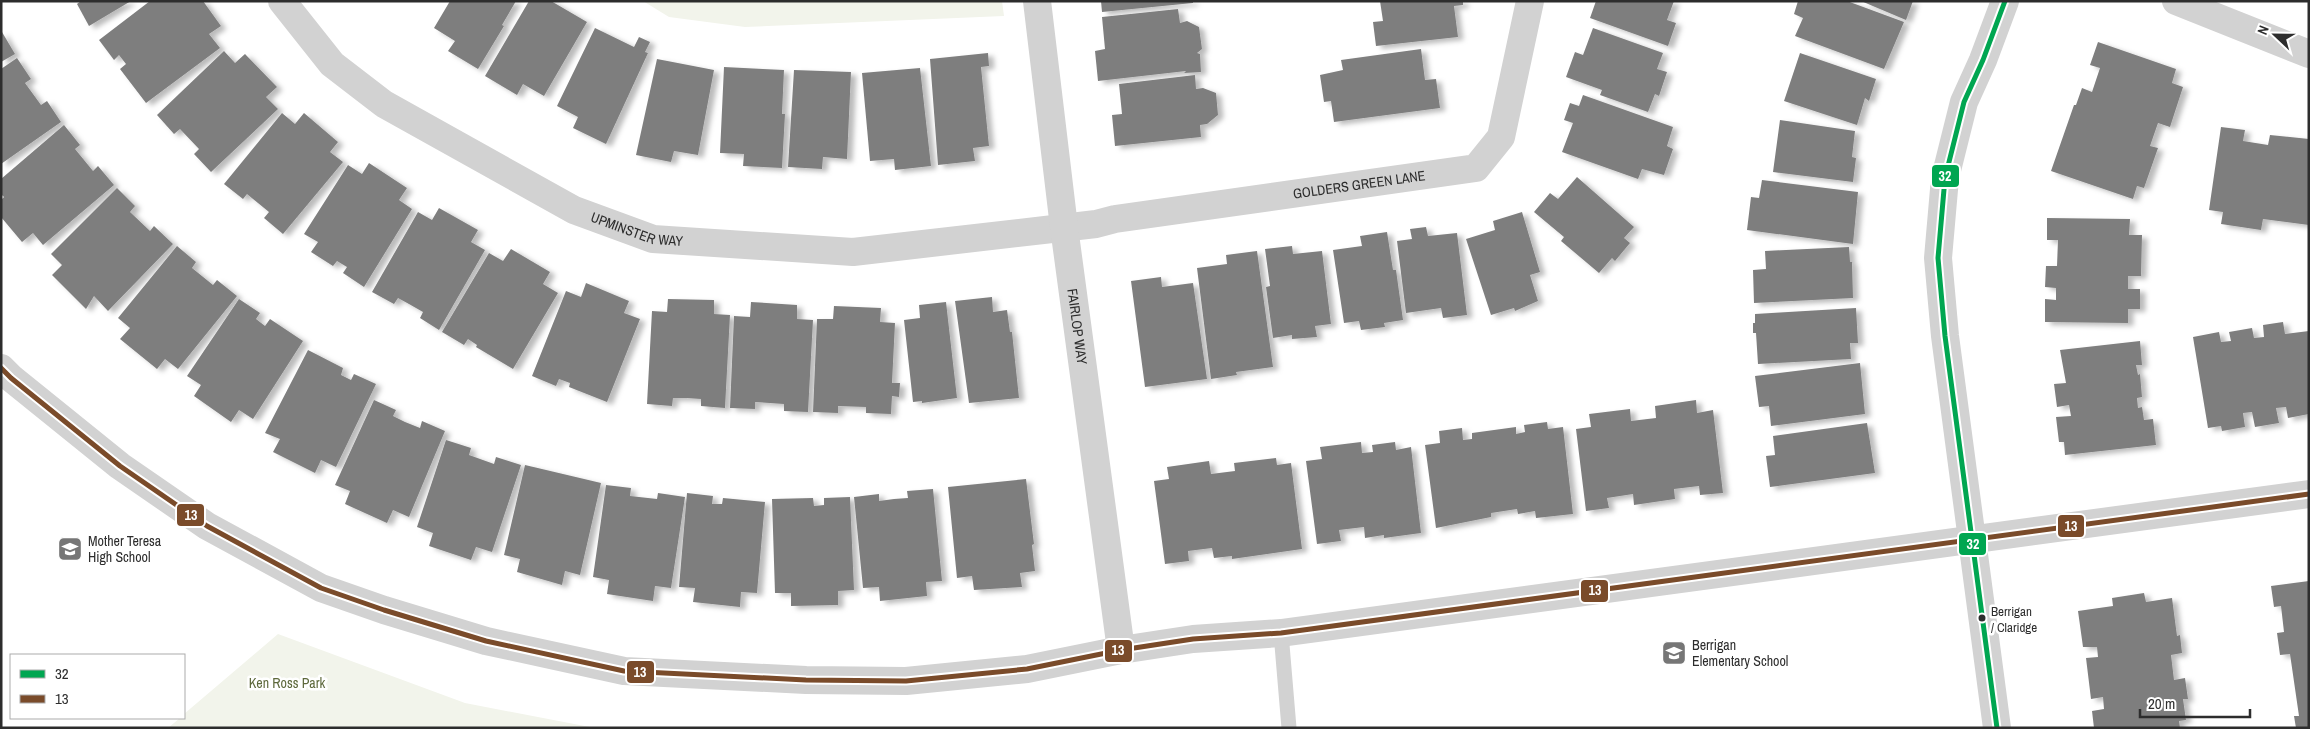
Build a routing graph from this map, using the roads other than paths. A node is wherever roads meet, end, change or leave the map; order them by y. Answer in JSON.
{"nodes":[{"id":1,"x":282,"y":1,"type":"edge"},
{"id":2,"x":1037,"y":1,"type":"edge"},
{"id":3,"x":1530,"y":1,"type":"edge"},
{"id":4,"x":2005,"y":1,"type":"edge"},
{"id":5,"x":2176,"y":1,"type":"edge"},
{"id":6,"x":2309,"y":54,"type":"edge"},
{"id":7,"x":1064,"y":227,"type":"junction"},
{"id":8,"x":1,"y":368,"type":"edge"},
{"id":9,"x":2309,"y":494,"type":"edge"},
{"id":10,"x":1972,"y":539,"type":"junction"},
{"id":11,"x":1281,"y":633,"type":"junction"},
{"id":12,"x":1121,"y":650,"type":"junction"},
{"id":13,"x":1290,"y":728,"type":"edge"},
{"id":14,"x":1996,"y":728,"type":"edge"}],
"edges":[{"from":1,"to":7,"type":"street","name":"UPMINSTER WAY"},
{"from":2,"to":7,"type":"street","name":"FAIRLOP WAY"},
{"from":3,"to":7,"type":"street","name":"GOLDERS GREEN LANE"},
{"from":4,"to":10,"type":"street"},
{"from":5,"to":6,"type":"street"},
{"from":7,"to":12,"type":"street","name":"FAIRLOP WAY"},
{"from":8,"to":12,"type":"street"},
{"from":9,"to":10,"type":"street"},
{"from":10,"to":11,"type":"street"},
{"from":10,"to":14,"type":"street"},
{"from":11,"to":12,"type":"street"},
{"from":11,"to":13,"type":"lane"}]}
